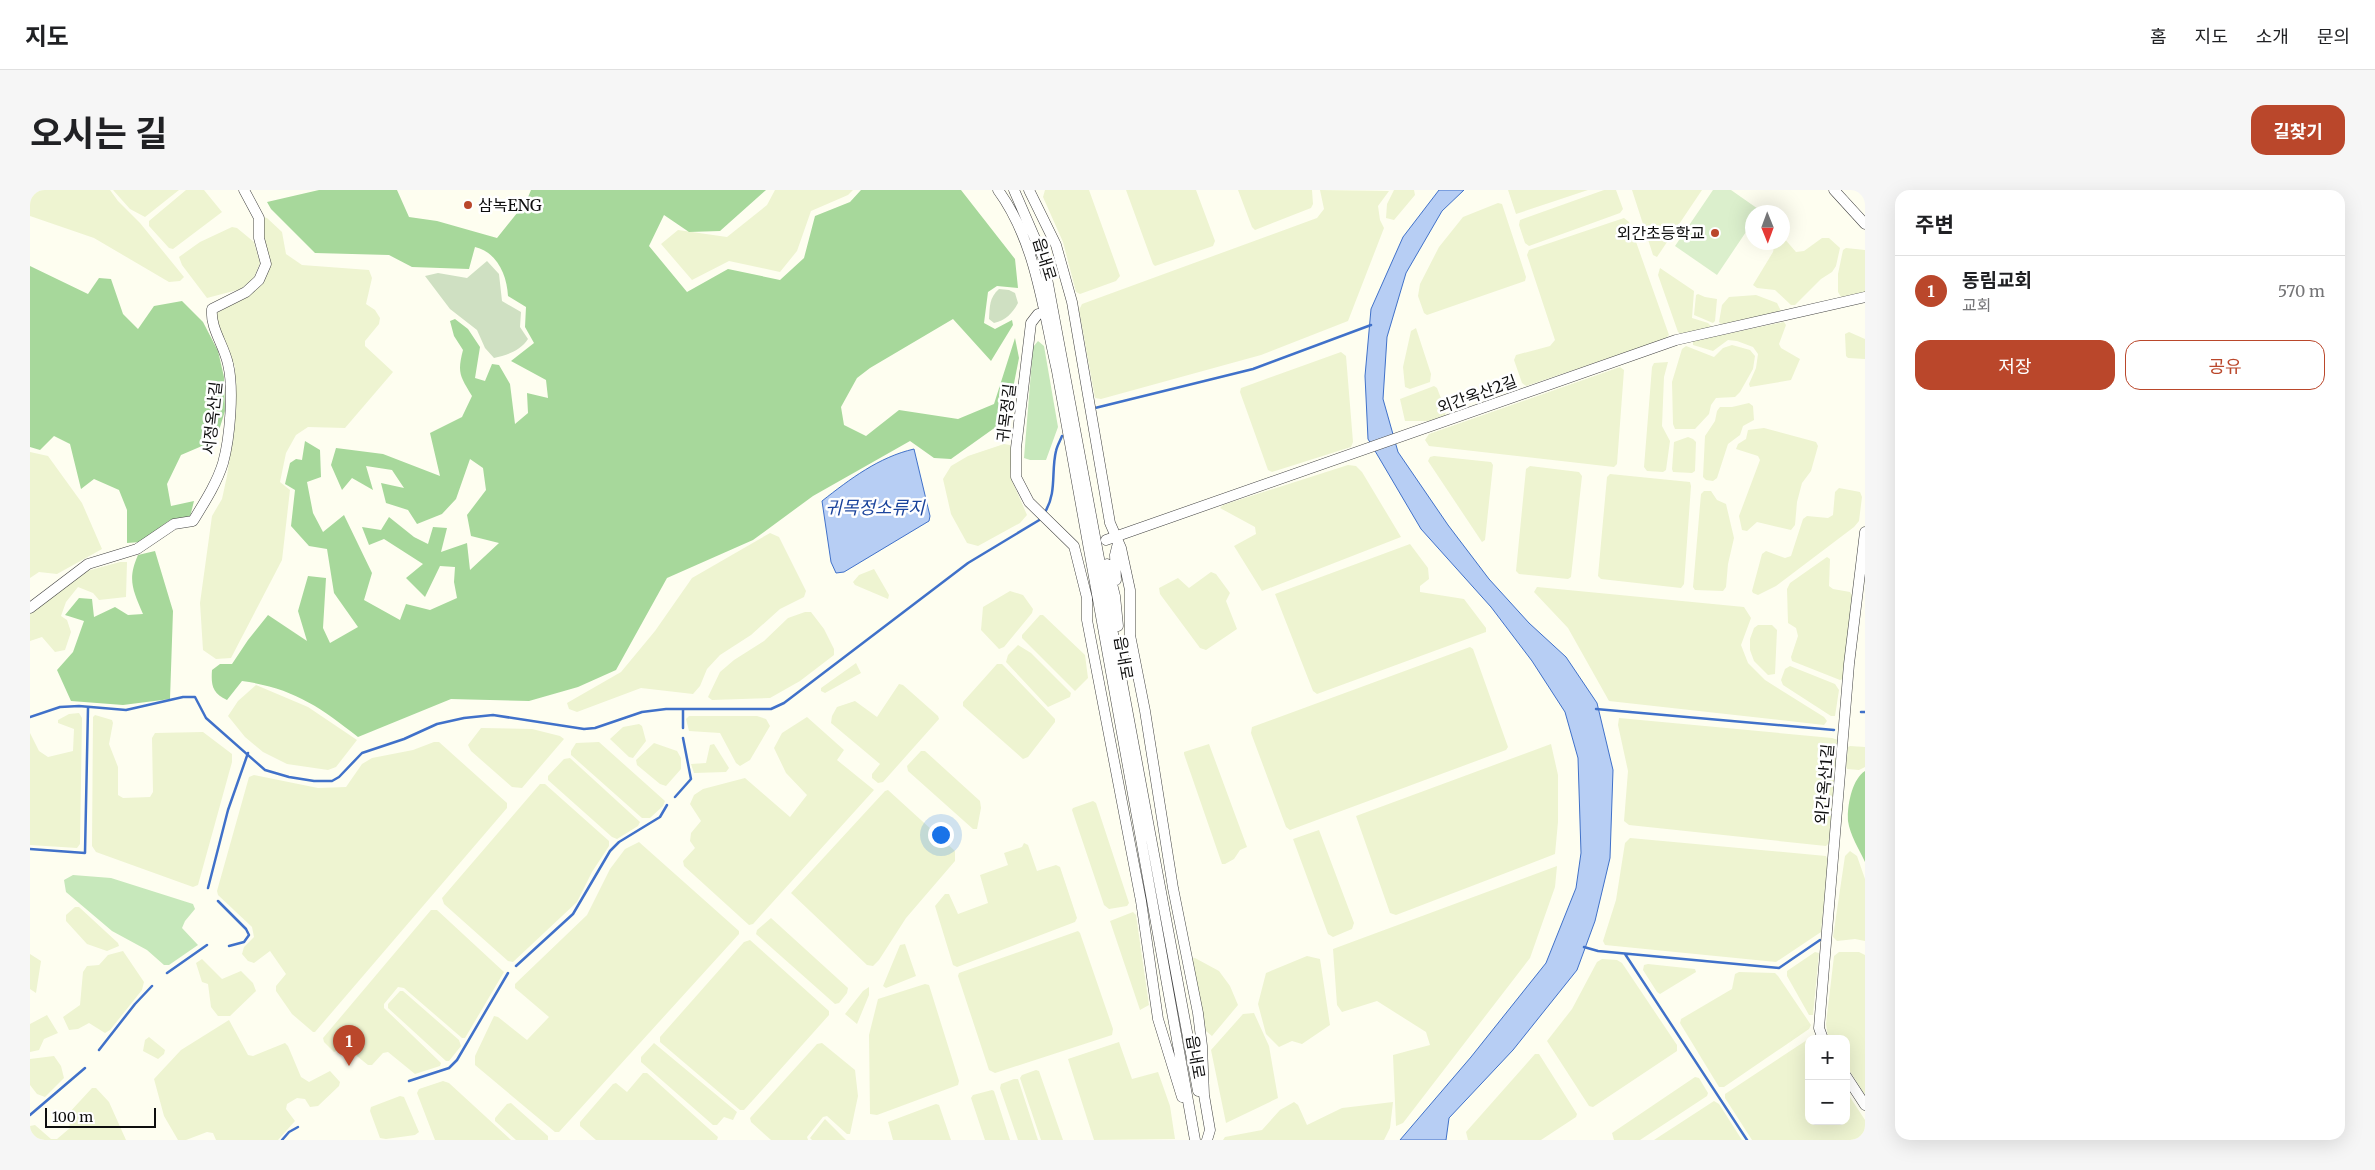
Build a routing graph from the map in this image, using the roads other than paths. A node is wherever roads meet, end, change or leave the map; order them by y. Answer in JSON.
{"nodes":[{"id":1,"x":244,"y":190,"type":"edge"},
{"id":2,"x":998,"y":190,"type":"edge"},
{"id":3,"x":1014,"y":190,"type":"edge"},
{"id":4,"x":1028,"y":190,"type":"edge"},
{"id":5,"x":1834,"y":190,"type":"edge"},
{"id":6,"x":1865,"y":224,"type":"edge"},
{"id":7,"x":1865,"y":298,"type":"edge"},
{"id":8,"x":1049,"y":311,"type":"junction"},
{"id":9,"x":1865,"y":532,"type":"edge"},
{"id":10,"x":1109,"y":540,"type":"junction"},
{"id":11,"x":1115,"y":596,"type":"junction"},
{"id":12,"x":30,"y":608,"type":"edge"},
{"id":13,"x":1116,"y":642,"type":"junction"},
{"id":14,"x":1822,"y":1035,"type":"edge"},
{"id":15,"x":1849,"y":1080,"type":"edge"},
{"id":16,"x":1865,"y":1105,"type":"edge"},
{"id":17,"x":1190,"y":1140,"type":"edge"},
{"id":18,"x":1195,"y":1140,"type":"edge"},
{"id":19,"x":1207,"y":1140,"type":"edge"}],
"edges":[{"from":1,"to":12,"type":"street","name":"서정옥산길"},
{"from":2,"to":8,"type":"street","name":"읍내로"},
{"from":3,"to":8,"type":"street","name":"읍내로"},
{"from":4,"to":10,"type":"street"},
{"from":5,"to":6,"type":"street"},
{"from":7,"to":10,"type":"street","name":"외간옥산2길"},
{"from":8,"to":10,"type":"street","name":"읍내로"},
{"from":8,"to":17,"type":"street","name":"귀목정길"},
{"from":8,"to":18,"type":"street","name":"읍내로"},
{"from":9,"to":14,"type":"street","name":"외간옥산1길"},
{"from":10,"to":11,"type":"street"},
{"from":10,"to":11,"type":"street"},
{"from":10,"to":13,"type":"street","name":"읍내로"},
{"from":10,"to":19,"type":"street"},
{"from":11,"to":13,"type":"street"},
{"from":13,"to":19,"type":"street","name":"읍내로"},
{"from":15,"to":16,"type":"street"}]}
